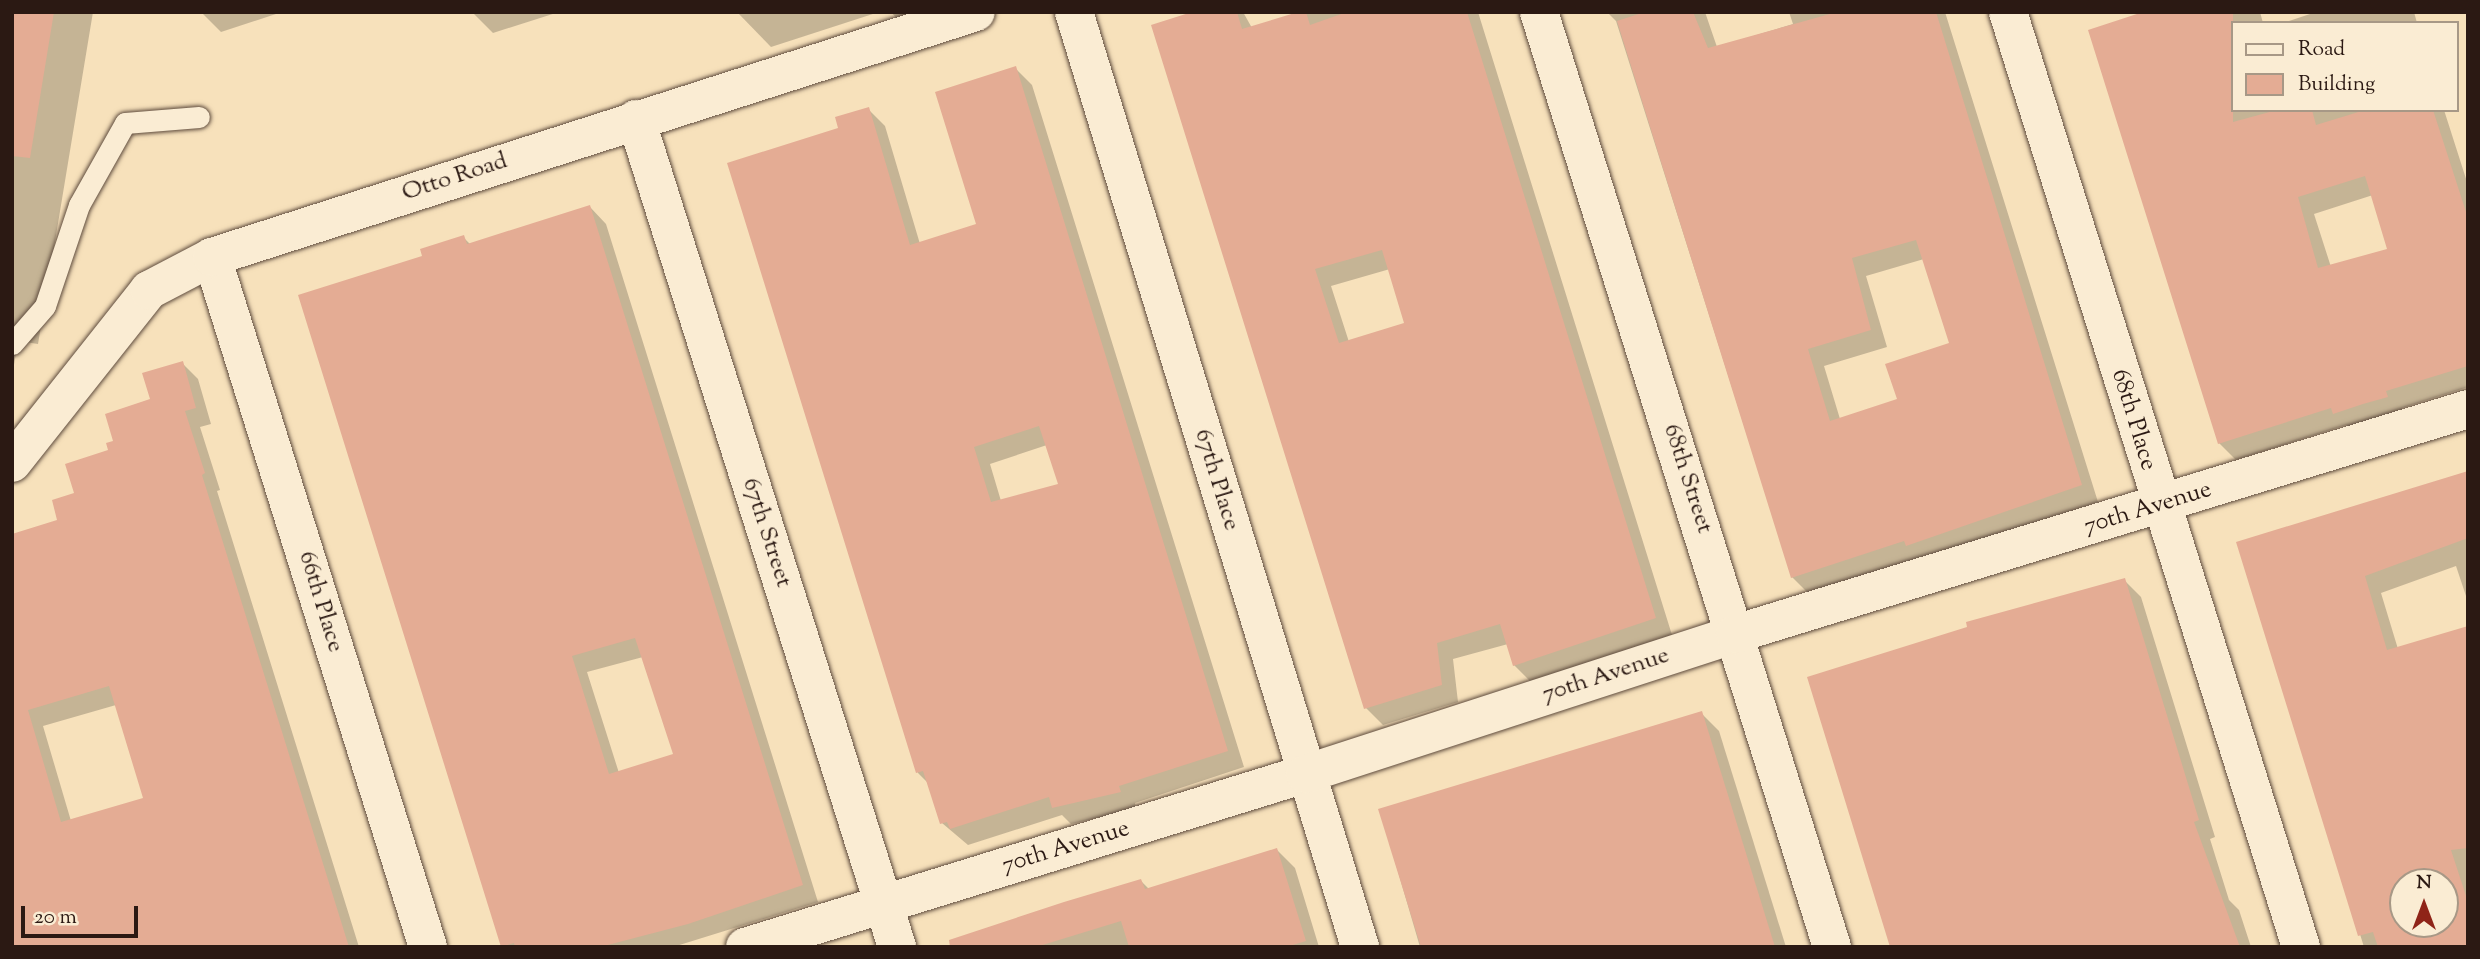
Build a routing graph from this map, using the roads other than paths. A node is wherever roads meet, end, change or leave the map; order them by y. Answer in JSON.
{"nodes":[{"id":1,"x":976,"y":12,"type":"edge"},
{"id":2,"x":1074,"y":12,"type":"edge"},
{"id":3,"x":1539,"y":12,"type":"edge"},
{"id":4,"x":2008,"y":12,"type":"edge"},
{"id":5,"x":199,"y":117,"type":"dead end"},
{"id":6,"x":636,"y":119,"type":"junction"},
{"id":7,"x":212,"y":257,"type":"junction"},
{"id":8,"x":12,"y":344,"type":"edge"},
{"id":9,"x":2468,"y":409,"type":"edge"},
{"id":10,"x":12,"y":463,"type":"edge"},
{"id":11,"x":2160,"y":506,"type":"junction"},
{"id":12,"x":1735,"y":634,"type":"junction"},
{"id":13,"x":1305,"y":774,"type":"junction"},
{"id":14,"x":883,"y":904,"type":"junction"},
{"id":15,"x":428,"y":947,"type":"edge"},
{"id":16,"x":745,"y":947,"type":"edge"},
{"id":17,"x":897,"y":947,"type":"edge"},
{"id":18,"x":1360,"y":947,"type":"edge"},
{"id":19,"x":1832,"y":947,"type":"edge"},
{"id":20,"x":2301,"y":947,"type":"edge"}],
"edges":[{"from":1,"to":6,"type":"street","name":"Otto Road"},
{"from":2,"to":13,"type":"street","name":"67th Place"},
{"from":3,"to":12,"type":"street","name":"68th Street"},
{"from":4,"to":11,"type":"street","name":"68th Place"},
{"from":5,"to":8,"type":"lane"},
{"from":6,"to":7,"type":"street","name":"Otto Road"},
{"from":6,"to":14,"type":"street","name":"67th Street"},
{"from":7,"to":10,"type":"street","name":"Otto Road"},
{"from":7,"to":15,"type":"street","name":"66th Place"},
{"from":9,"to":11,"type":"street","name":"70th Avenue"},
{"from":11,"to":12,"type":"street","name":"70th Avenue"},
{"from":11,"to":20,"type":"street","name":"68th Place"},
{"from":12,"to":13,"type":"street","name":"70th Avenue"},
{"from":12,"to":19,"type":"street","name":"68th Street"},
{"from":13,"to":14,"type":"street","name":"70th Avenue"},
{"from":13,"to":18,"type":"street","name":"67th Place"},
{"from":14,"to":16,"type":"street","name":"70th Avenue"},
{"from":14,"to":17,"type":"street","name":"67th Street"}]}
